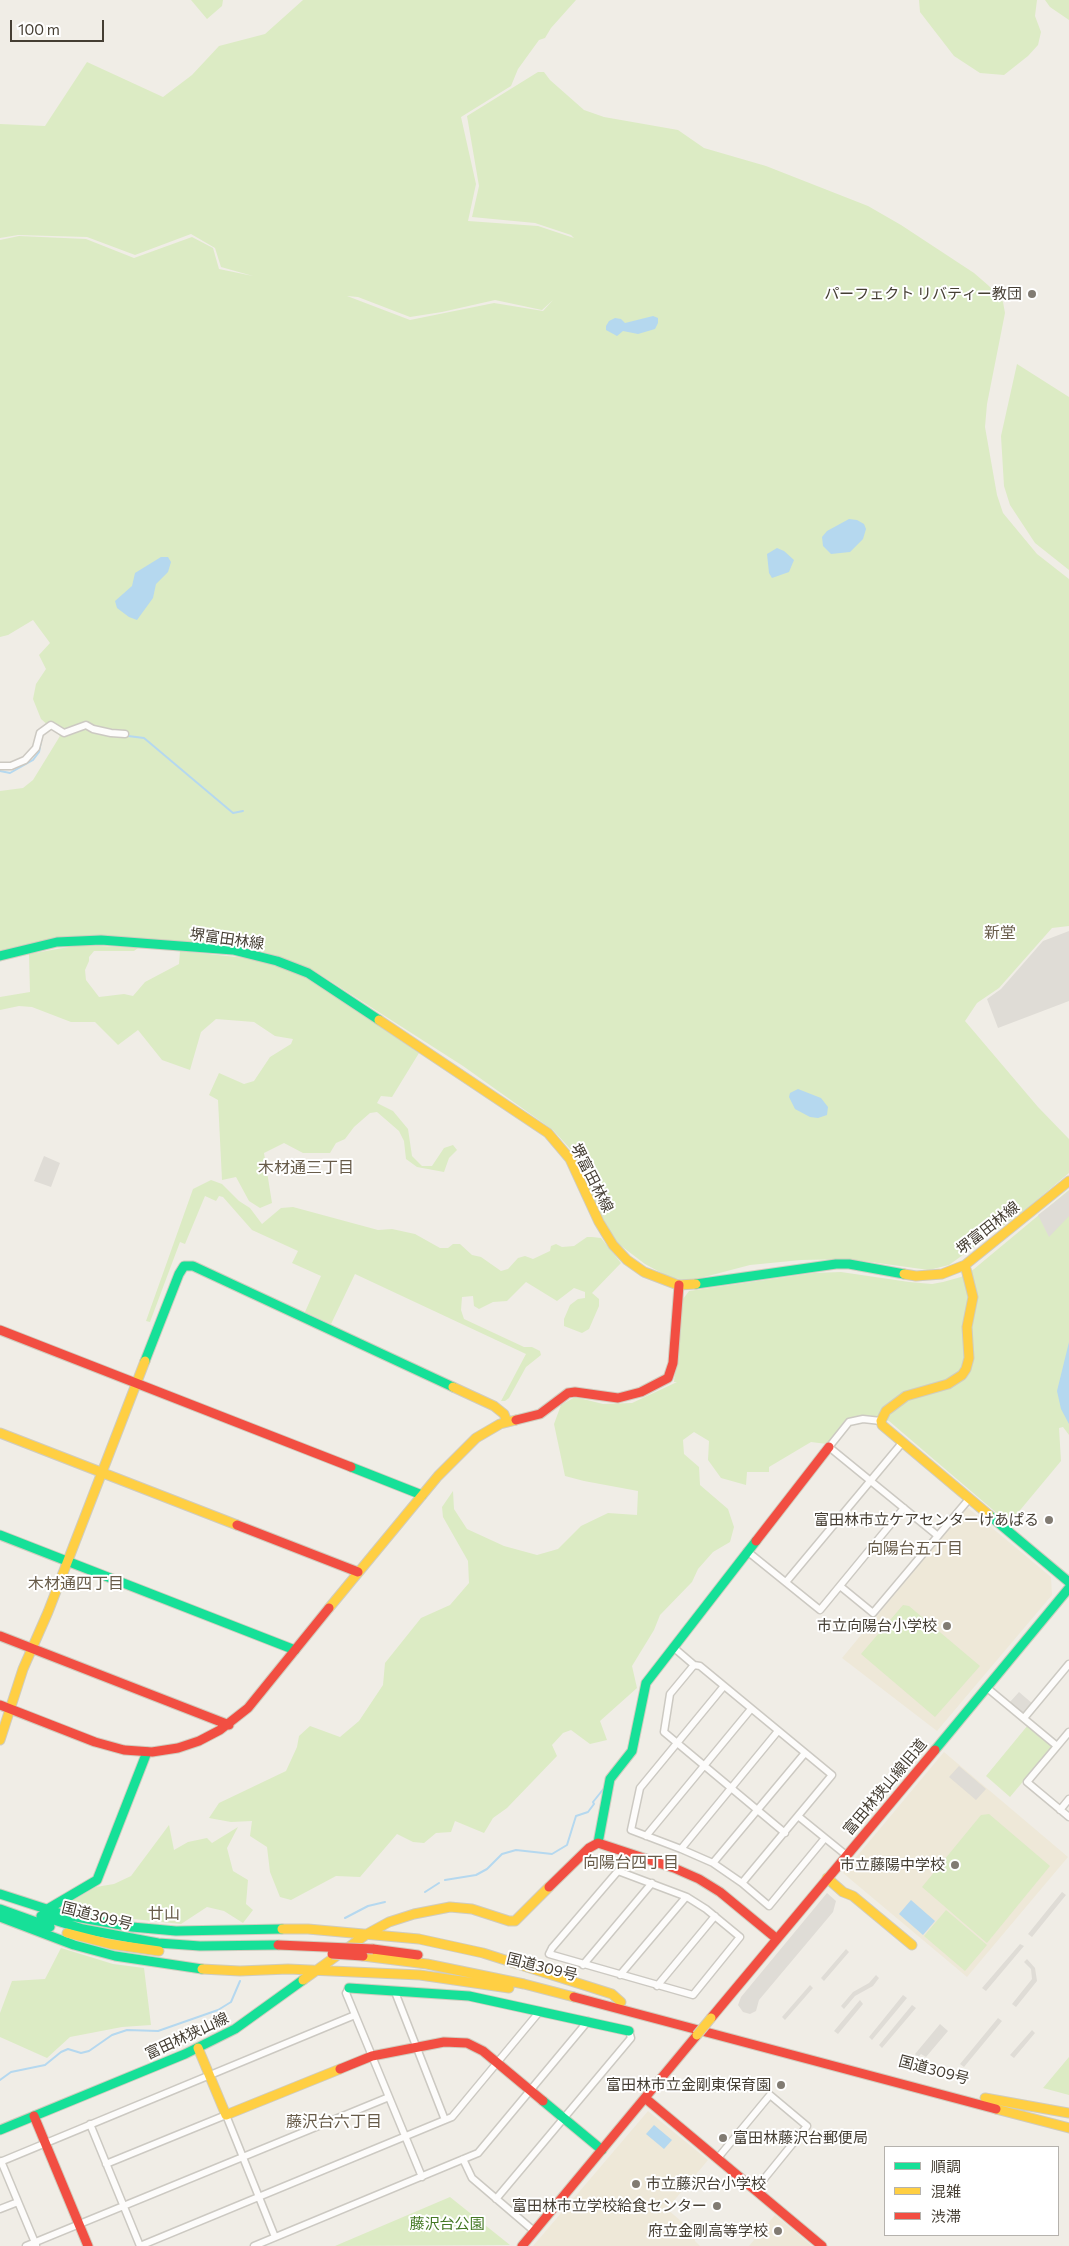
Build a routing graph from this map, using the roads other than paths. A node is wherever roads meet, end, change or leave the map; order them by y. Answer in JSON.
{"nodes":[{"id":1,"x":125,"y":734,"type":"dead end"},
{"id":2,"x":0,"y":766,"type":"edge"},
{"id":3,"x":0,"y":956,"type":"edge"},
{"id":4,"x":1069,"y":1180,"type":"edge"},
{"id":5,"x":965,"y":1265,"type":"junction"},
{"id":6,"x":679,"y":1285,"type":"junction"},
{"id":7,"x":0,"y":1330,"type":"edge"},
{"id":8,"x":136,"y":1384,"type":"junction"},
{"id":9,"x":881,"y":1421,"type":"junction"},
{"id":10,"x":508,"y":1422,"type":"junction"},
{"id":11,"x":0,"y":1433,"type":"edge"},
{"id":12,"x":902,"y":1443,"type":"junction"},
{"id":13,"x":829,"y":1447,"type":"junction"},
{"id":14,"x":102,"y":1472,"type":"junction"},
{"id":15,"x":870,"y":1480,"type":"junction"},
{"id":16,"x":422,"y":1495,"type":"junction"},
{"id":17,"x":969,"y":1498,"type":"junction"},
{"id":18,"x":904,"y":1508,"type":"junction"},
{"id":19,"x":0,"y":1535,"type":"edge"},
{"id":20,"x":938,"y":1536,"type":"junction"},
{"id":21,"x":747,"y":1551,"type":"junction"},
{"id":22,"x":67,"y":1561,"type":"junction"},
{"id":23,"x":358,"y":1572,"type":"junction"},
{"id":24,"x":786,"y":1582,"type":"junction"},
{"id":25,"x":1069,"y":1582,"type":"edge"},
{"id":26,"x":840,"y":1586,"type":"junction"},
{"id":27,"x":1069,"y":1588,"type":"edge"},
{"id":28,"x":0,"y":1636,"type":"edge"},
{"id":29,"x":32,"y":1648,"type":"junction"},
{"id":30,"x":673,"y":1648,"type":"junction"},
{"id":31,"x":295,"y":1650,"type":"junction"},
{"id":32,"x":1069,"y":1664,"type":"edge"},
{"id":33,"x":694,"y":1665,"type":"junction"},
{"id":34,"x":724,"y":1686,"type":"junction"},
{"id":35,"x":986,"y":1687,"type":"junction"},
{"id":36,"x":0,"y":1705,"type":"edge"},
{"id":37,"x":10,"y":1709,"type":"junction"},
{"id":38,"x":751,"y":1709,"type":"junction"},
{"id":39,"x":1024,"y":1718,"type":"junction"},
{"id":40,"x":229,"y":1725,"type":"junction"},
{"id":41,"x":778,"y":1731,"type":"junction"},
{"id":42,"x":1069,"y":1732,"type":"edge"},
{"id":43,"x":0,"y":1740,"type":"edge"},
{"id":44,"x":677,"y":1743,"type":"junction"},
{"id":45,"x":1057,"y":1746,"type":"junction"},
{"id":46,"x":148,"y":1752,"type":"junction"},
{"id":47,"x":805,"y":1753,"type":"junction"},
{"id":48,"x":704,"y":1766,"type":"junction"},
{"id":49,"x":731,"y":1788,"type":"junction"},
{"id":50,"x":1069,"y":1800,"type":"edge"},
{"id":51,"x":758,"y":1810,"type":"junction"},
{"id":52,"x":1060,"y":1810,"type":"junction"},
{"id":53,"x":798,"y":1816,"type":"junction"},
{"id":54,"x":1069,"y":1817,"type":"edge"},
{"id":55,"x":784,"y":1832,"type":"junction"},
{"id":56,"x":646,"y":1836,"type":"junction"},
{"id":57,"x":825,"y":1838,"type":"junction"},
{"id":58,"x":598,"y":1843,"type":"junction"},
{"id":59,"x":681,"y":1849,"type":"junction"},
{"id":60,"x":846,"y":1855,"type":"junction"},
{"id":61,"x":713,"y":1863,"type":"junction"},
{"id":62,"x":827,"y":1878,"type":"junction"},
{"id":63,"x":652,"y":1883,"type":"junction"},
{"id":64,"x":742,"y":1883,"type":"junction"},
{"id":65,"x":0,"y":1894,"type":"edge"},
{"id":66,"x":686,"y":1897,"type":"junction"},
{"id":67,"x":0,"y":1899,"type":"edge"},
{"id":68,"x":0,"y":1908,"type":"edge"},
{"id":69,"x":46,"y":1910,"type":"junction"},
{"id":70,"x":715,"y":1916,"type":"junction"},
{"id":71,"x":0,"y":1917,"type":"edge"},
{"id":72,"x":367,"y":1934,"type":"junction"},
{"id":73,"x":777,"y":1939,"type":"junction"},
{"id":74,"x":912,"y":1945,"type":"dead end"},
{"id":75,"x":583,"y":1965,"type":"junction"},
{"id":76,"x":314,"y":1971,"type":"junction"},
{"id":77,"x":620,"y":1975,"type":"junction"},
{"id":78,"x":657,"y":1986,"type":"junction"},
{"id":79,"x":349,"y":1988,"type":"joint"},
{"id":80,"x":395,"y":1992,"type":"junction"},
{"id":81,"x":621,"y":2002,"type":"junction"},
{"id":82,"x":610,"y":2006,"type":"junction"},
{"id":83,"x":540,"y":2011,"type":"junction"},
{"id":84,"x":355,"y":2015,"type":"junction"},
{"id":85,"x":588,"y":2021,"type":"junction"},
{"id":86,"x":629,"y":2030,"type":"joint"},
{"id":87,"x":198,"y":2048,"type":"junction"},
{"id":88,"x":415,"y":2048,"type":"junction"},
{"id":89,"x":372,"y":2056,"type":"junction"},
{"id":90,"x":497,"y":2063,"type":"junction"},
{"id":91,"x":209,"y":2075,"type":"junction"},
{"id":92,"x":530,"y":2090,"type":"junction"},
{"id":93,"x":388,"y":2096,"type":"junction"},
{"id":94,"x":645,"y":2098,"type":"junction"},
{"id":95,"x":956,"y":2098,"type":"junction"},
{"id":96,"x":986,"y":2098,"type":"junction"},
{"id":97,"x":1069,"y":2113,"type":"edge"},
{"id":98,"x":226,"y":2115,"type":"junction"},
{"id":99,"x":34,"y":2116,"type":"junction"},
{"id":100,"x":564,"y":2118,"type":"junction"},
{"id":101,"x":445,"y":2120,"type":"junction"},
{"id":102,"x":1069,"y":2120,"type":"edge"},
{"id":103,"x":90,"y":2124,"type":"junction"},
{"id":104,"x":1069,"y":2128,"type":"edge"},
{"id":105,"x":0,"y":2130,"type":"edge"},
{"id":106,"x":1069,"y":2135,"type":"edge"},
{"id":107,"x":405,"y":2137,"type":"junction"},
{"id":108,"x":46,"y":2142,"type":"junction"},
{"id":109,"x":602,"y":2150,"type":"junction"},
{"id":110,"x":242,"y":2157,"type":"junction"},
{"id":111,"x":717,"y":2159,"type":"junction"},
{"id":112,"x":463,"y":2160,"type":"junction"},
{"id":113,"x":0,"y":2161,"type":"edge"},
{"id":114,"x":106,"y":2164,"type":"junction"},
{"id":115,"x":422,"y":2177,"type":"junction"},
{"id":116,"x":755,"y":2190,"type":"junction"},
{"id":117,"x":259,"y":2197,"type":"junction"},
{"id":118,"x":496,"y":2199,"type":"junction"},
{"id":119,"x":18,"y":2202,"type":"junction"},
{"id":120,"x":123,"y":2206,"type":"junction"},
{"id":121,"x":0,"y":2209,"type":"edge"},
{"id":122,"x":79,"y":2224,"type":"junction"},
{"id":123,"x":534,"y":2231,"type":"junction"},
{"id":124,"x":276,"y":2237,"type":"junction"},
{"id":125,"x":35,"y":2244,"type":"edge"},
{"id":126,"x":26,"y":2246,"type":"edge"},
{"id":127,"x":88,"y":2246,"type":"edge"},
{"id":128,"x":140,"y":2246,"type":"edge"},
{"id":129,"x":254,"y":2246,"type":"edge"},
{"id":130,"x":522,"y":2246,"type":"edge"},
{"id":131,"x":822,"y":2246,"type":"edge"}],
"edges":[{"from":1,"to":2,"type":"street"},
{"from":3,"to":6,"type":"main road","name":"堺富田林線"},
{"from":4,"to":5,"type":"main road","name":"堺富田林線"},
{"from":5,"to":6,"type":"main road","name":"堺富田林線"},
{"from":5,"to":9,"type":"main road"},
{"from":6,"to":10,"type":"main road"},
{"from":7,"to":8,"type":"main road"},
{"from":8,"to":10,"type":"main road"},
{"from":8,"to":14,"type":"main road"},
{"from":8,"to":16,"type":"main road"},
{"from":9,"to":12,"type":"main road"},
{"from":9,"to":13,"type":"street"},
{"from":10,"to":16,"type":"main road"},
{"from":11,"to":14,"type":"main road"},
{"from":12,"to":15,"type":"street"},
{"from":12,"to":17,"type":"main road"},
{"from":13,"to":15,"type":"street"},
{"from":13,"to":21,"type":"main road"},
{"from":14,"to":22,"type":"main road"},
{"from":14,"to":23,"type":"main road"},
{"from":15,"to":18,"type":"street"},
{"from":15,"to":24,"type":"street"},
{"from":16,"to":23,"type":"main road"},
{"from":17,"to":20,"type":"street"},
{"from":17,"to":25,"type":"main road"},
{"from":18,"to":20,"type":"street"},
{"from":18,"to":26,"type":"street"},
{"from":19,"to":22,"type":"main road"},
{"from":20,"to":26,"type":"street"},
{"from":21,"to":24,"type":"street"},
{"from":21,"to":30,"type":"main road"},
{"from":22,"to":29,"type":"main road"},
{"from":22,"to":31,"type":"main road"},
{"from":23,"to":31,"type":"main road"},
{"from":24,"to":26,"type":"street"},
{"from":27,"to":35,"type":"main road","name":"富田林狭山線旧道"},
{"from":28,"to":29,"type":"main road"},
{"from":29,"to":37,"type":"main road"},
{"from":29,"to":40,"type":"main road"},
{"from":30,"to":33,"type":"street"},
{"from":30,"to":58,"type":"main road"},
{"from":31,"to":40,"type":"main road"},
{"from":32,"to":39,"type":"street"},
{"from":33,"to":34,"type":"street"},
{"from":33,"to":44,"type":"street"},
{"from":34,"to":38,"type":"street"},
{"from":34,"to":44,"type":"street"},
{"from":35,"to":39,"type":"street"},
{"from":35,"to":60,"type":"main road","name":"富田林狭山線旧道"},
{"from":36,"to":37,"type":"main road"},
{"from":37,"to":43,"type":"main road"},
{"from":37,"to":46,"type":"main road"},
{"from":38,"to":41,"type":"street"},
{"from":38,"to":48,"type":"street"},
{"from":39,"to":45,"type":"street"},
{"from":40,"to":46,"type":"main road"},
{"from":41,"to":47,"type":"street"},
{"from":41,"to":49,"type":"street"},
{"from":42,"to":45,"type":"street"},
{"from":44,"to":48,"type":"street"},
{"from":44,"to":56,"type":"street"},
{"from":45,"to":52,"type":"street"},
{"from":46,"to":69,"type":"main road"},
{"from":47,"to":51,"type":"street"},
{"from":47,"to":53,"type":"street"},
{"from":48,"to":49,"type":"street"},
{"from":48,"to":56,"type":"street"},
{"from":49,"to":51,"type":"street"},
{"from":49,"to":59,"type":"street"},
{"from":50,"to":52,"type":"street"},
{"from":51,"to":55,"type":"street"},
{"from":51,"to":61,"type":"street"},
{"from":52,"to":54,"type":"street"},
{"from":53,"to":55,"type":"street"},
{"from":53,"to":57,"type":"street"},
{"from":55,"to":64,"type":"street"},
{"from":56,"to":59,"type":"street"},
{"from":57,"to":60,"type":"street"},
{"from":57,"to":64,"type":"street"},
{"from":58,"to":72,"type":"main road"},
{"from":58,"to":73,"type":"main road"},
{"from":59,"to":61,"type":"street"},
{"from":60,"to":62,"type":"main road","name":"富田林狭山線旧道"},
{"from":61,"to":64,"type":"street"},
{"from":62,"to":73,"type":"main road","name":"富田林狭山線旧道"},
{"from":62,"to":74,"type":"main road"},
{"from":63,"to":66,"type":"street"},
{"from":63,"to":75,"type":"street"},
{"from":63,"to":75,"type":"street"},
{"from":65,"to":69,"type":"main road"},
{"from":66,"to":70,"type":"street"},
{"from":66,"to":77,"type":"street"},
{"from":67,"to":81,"type":"main road","name":"国道309号","bridge":true},
{"from":68,"to":82,"type":"main road","name":"国道309号","bridge":true},
{"from":69,"to":72,"type":"main road"},
{"from":70,"to":78,"type":"street"},
{"from":70,"to":78,"type":"street"},
{"from":71,"to":76,"type":"main road"},
{"from":72,"to":76,"type":"main road","name":"富田林狭山線"},
{"from":72,"to":81,"type":"main road"},
{"from":73,"to":94,"type":"main road","name":"富田林狭山線旧道","bridge":true},
{"from":75,"to":77,"type":"street"},
{"from":76,"to":82,"type":"main road"},
{"from":76,"to":87,"type":"main road","name":"富田林狭山線"},
{"from":77,"to":78,"type":"street"},
{"from":79,"to":80,"type":"main road"},
{"from":79,"to":84,"type":"street"},
{"from":80,"to":83,"type":"main road"},
{"from":80,"to":88,"type":"street"},
{"from":81,"to":96,"type":"main road","name":"国道309号"},
{"from":82,"to":95,"type":"main road","name":"国道309号"},
{"from":83,"to":85,"type":"main road"},
{"from":83,"to":90,"type":"street"},
{"from":84,"to":89,"type":"street"},
{"from":84,"to":91,"type":"street"},
{"from":85,"to":86,"type":"main road"},
{"from":85,"to":92,"type":"street"},
{"from":86,"to":100,"type":"street"},
{"from":87,"to":91,"type":"main road"},
{"from":87,"to":99,"type":"main road","name":"富田林狭山線"},
{"from":88,"to":89,"type":"main road"},
{"from":88,"to":90,"type":"main road"},
{"from":88,"to":101,"type":"street"},
{"from":89,"to":93,"type":"street"},
{"from":89,"to":98,"type":"main road"},
{"from":90,"to":92,"type":"main road"},
{"from":90,"to":101,"type":"street"},
{"from":91,"to":98,"type":"main road"},
{"from":91,"to":103,"type":"street"},
{"from":92,"to":100,"type":"main road"},
{"from":92,"to":112,"type":"street"},
{"from":93,"to":107,"type":"street"},
{"from":93,"to":110,"type":"street"},
{"from":94,"to":109,"type":"main road","name":"富田林狭山線旧道"},
{"from":94,"to":111,"type":"main road"},
{"from":95,"to":104,"type":"main road","name":"国道309号"},
{"from":95,"to":106,"type":"main road"},
{"from":96,"to":97,"type":"main road"},
{"from":96,"to":102,"type":"main road","name":"国道309号"},
{"from":98,"to":110,"type":"street"},
{"from":98,"to":114,"type":"street"},
{"from":99,"to":105,"type":"main road","name":"富田林狭山線"},
{"from":99,"to":108,"type":"main road"},
{"from":100,"to":109,"type":"main road"},
{"from":100,"to":118,"type":"street"},
{"from":101,"to":107,"type":"street"},
{"from":103,"to":108,"type":"street"},
{"from":103,"to":114,"type":"street"},
{"from":107,"to":115,"type":"street"},
{"from":107,"to":117,"type":"street"},
{"from":108,"to":113,"type":"street"},
{"from":108,"to":122,"type":"main road"},
{"from":109,"to":123,"type":"main road","name":"富田林狭山線旧道"},
{"from":110,"to":117,"type":"street"},
{"from":110,"to":120,"type":"street"},
{"from":111,"to":116,"type":"main road"},
{"from":111,"to":116,"type":"street"},
{"from":112,"to":115,"type":"street"},
{"from":112,"to":118,"type":"street"},
{"from":113,"to":119,"type":"street"},
{"from":114,"to":120,"type":"street"},
{"from":115,"to":124,"type":"street"},
{"from":116,"to":131,"type":"main road"},
{"from":117,"to":124,"type":"street"},
{"from":117,"to":128,"type":"street"},
{"from":118,"to":123,"type":"street"},
{"from":119,"to":121,"type":"street"},
{"from":119,"to":125,"type":"street"},
{"from":120,"to":122,"type":"street"},
{"from":120,"to":128,"type":"street"},
{"from":122,"to":125,"type":"street"},
{"from":122,"to":127,"type":"main road"},
{"from":123,"to":130,"type":"main road","name":"富田林狭山線旧道"},
{"from":124,"to":129,"type":"street"},
{"from":125,"to":126,"type":"street"}]}
